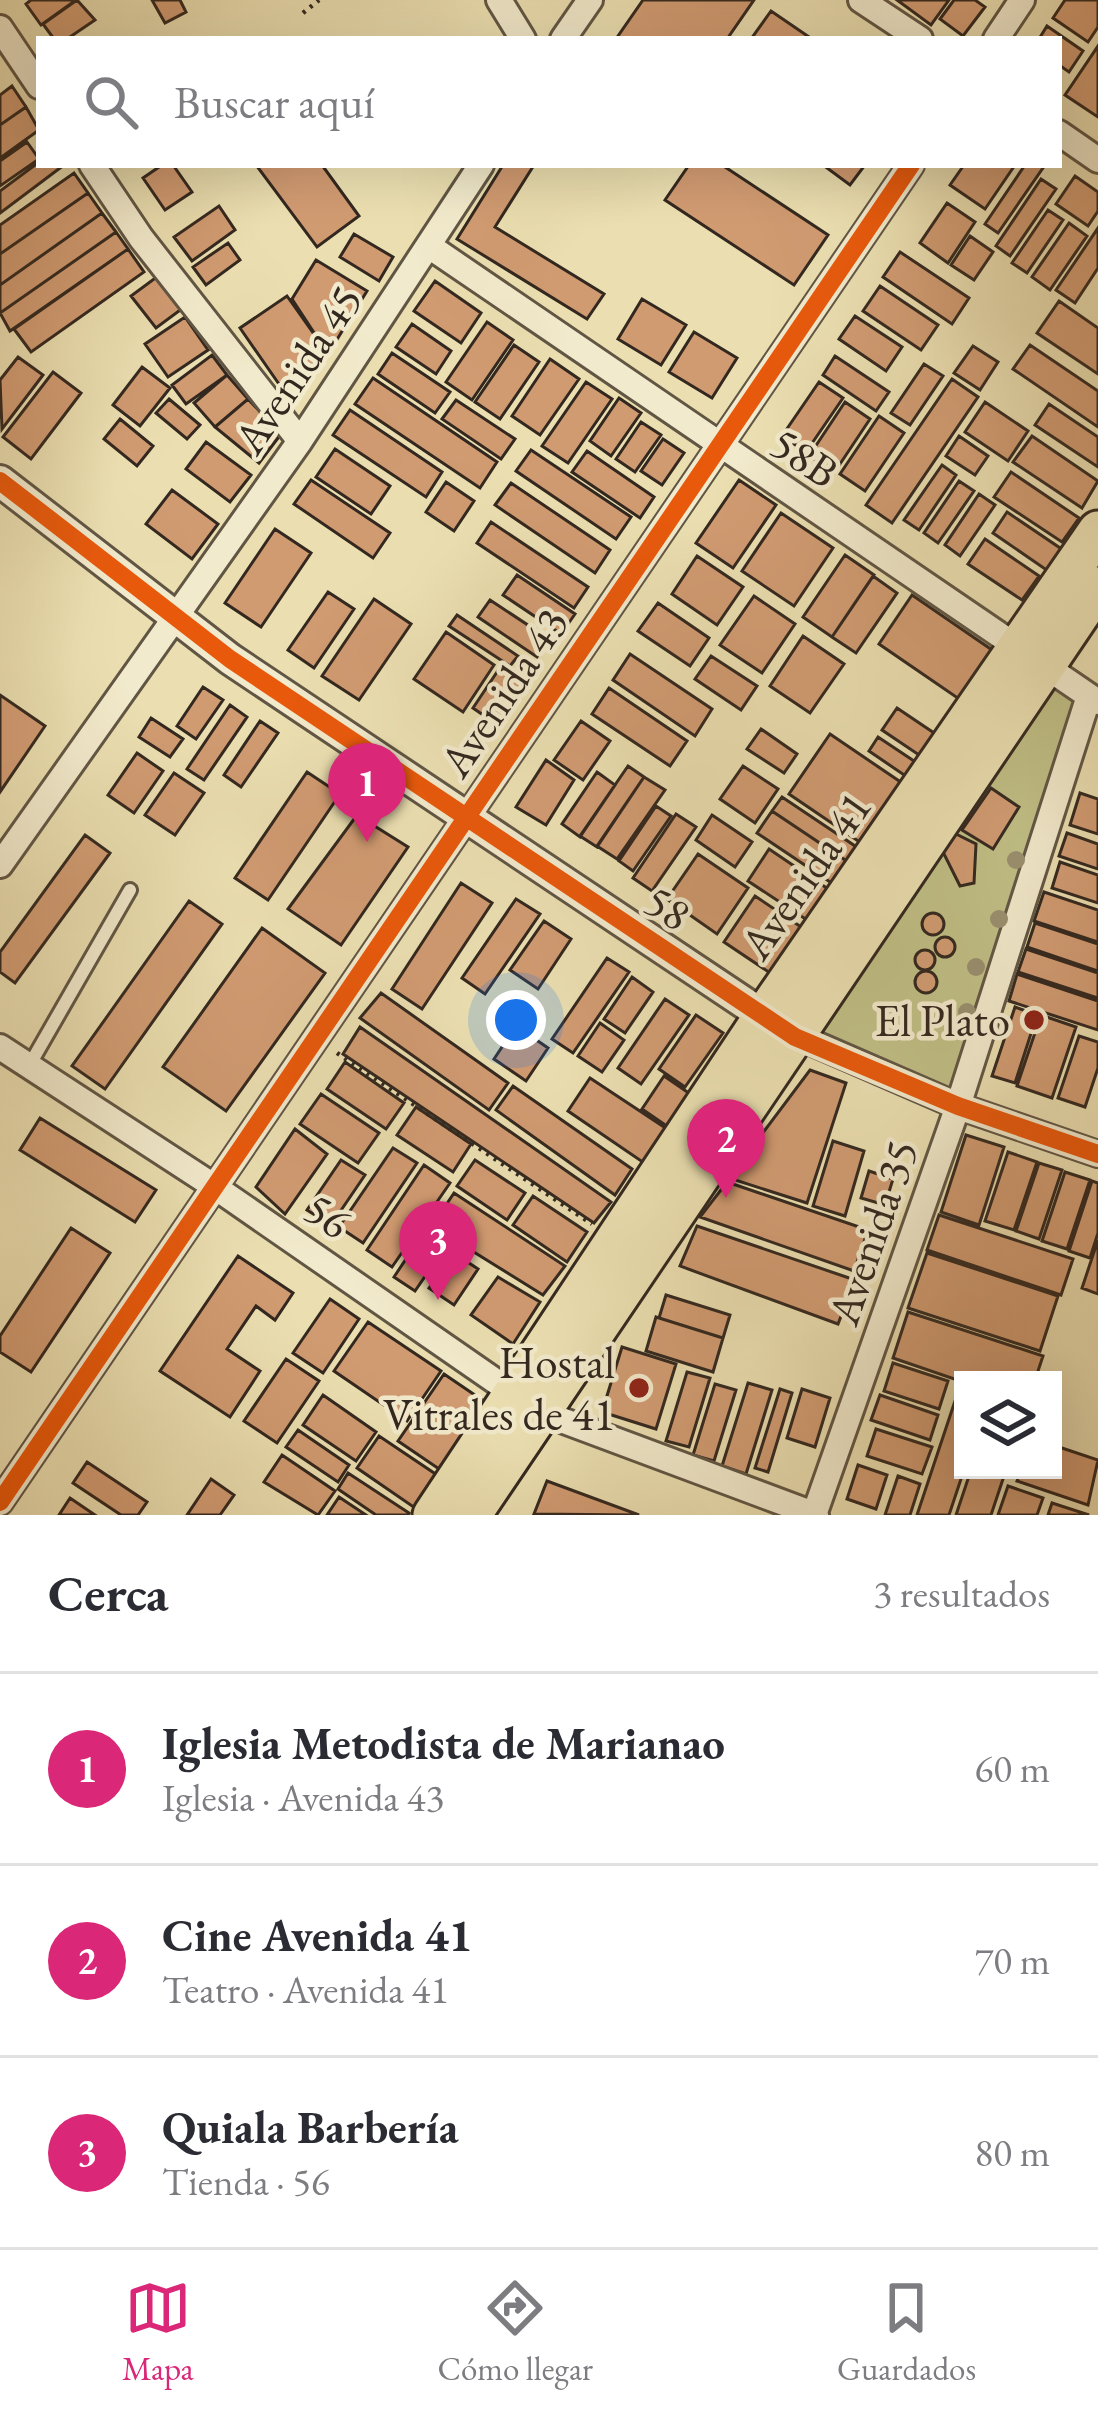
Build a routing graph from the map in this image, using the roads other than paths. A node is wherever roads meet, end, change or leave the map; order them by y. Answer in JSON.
{"nodes":[{"id":1,"x":499,"y":0,"type":"edge"},
{"id":2,"x":590,"y":0,"type":"edge"},
{"id":3,"x":861,"y":0,"type":"edge"},
{"id":4,"x":1022,"y":0,"type":"edge"},
{"id":5,"x":0,"y":28,"type":"edge"},
{"id":6,"x":521,"y":36,"type":"edge"},
{"id":7,"x":565,"y":36,"type":"edge"},
{"id":8,"x":915,"y":36,"type":"edge"},
{"id":9,"x":998,"y":36,"type":"edge"},
{"id":10,"x":36,"y":82,"type":"edge"},
{"id":11,"x":1062,"y":135,"type":"edge"},
{"id":12,"x":1098,"y":160,"type":"edge"},
{"id":13,"x":94,"y":168,"type":"edge"},
{"id":14,"x":479,"y":168,"type":"edge"},
{"id":15,"x":909,"y":168,"type":"edge"},
{"id":16,"x":429,"y":246,"type":"junction"},
{"id":17,"x":300,"y":441,"type":"junction"},
{"id":18,"x":718,"y":446,"type":"junction"},
{"id":19,"x":0,"y":481,"type":"edge"},
{"id":20,"x":0,"y":506,"type":"edge"},
{"id":21,"x":1098,"y":531,"type":"edge"},
{"id":22,"x":1098,"y":586,"type":"edge"},
{"id":23,"x":173,"y":625,"type":"junction"},
{"id":24,"x":1032,"y":658,"type":"junction"},
{"id":25,"x":1093,"y":700,"type":"edge"},
{"id":26,"x":464,"y":819,"type":"junction"},
{"id":27,"x":0,"y":865,"type":"edge"},
{"id":28,"x":130,"y":890,"type":"dead end"},
{"id":29,"x":780,"y":1026,"type":"junction"},
{"id":30,"x":0,"y":1047,"type":"edge"},
{"id":31,"x":29,"y":1066,"type":"junction"},
{"id":32,"x":958,"y":1106,"type":"junction"},
{"id":33,"x":1098,"y":1154,"type":"edge"},
{"id":34,"x":212,"y":1185,"type":"junction"},
{"id":35,"x":527,"y":1404,"type":"junction"},
{"id":36,"x":0,"y":1502,"type":"edge"},
{"id":37,"x":433,"y":1515,"type":"edge"},
{"id":38,"x":471,"y":1515,"type":"edge"},
{"id":39,"x":815,"y":1515,"type":"edge"}],
"edges":[{"from":1,"to":6,"type":"street"},
{"from":2,"to":7,"type":"street"},
{"from":3,"to":8,"type":"street"},
{"from":4,"to":9,"type":"street"},
{"from":5,"to":10,"type":"street"},
{"from":11,"to":12,"type":"street"},
{"from":13,"to":17,"type":"street"},
{"from":14,"to":16,"type":"street","name":"Avenida 45"},
{"from":15,"to":18,"type":"street","name":"Avenida 43"},
{"from":16,"to":17,"type":"street","name":"Avenida 45"},
{"from":16,"to":18,"type":"street","name":"58B"},
{"from":17,"to":23,"type":"street","name":"Avenida 45"},
{"from":18,"to":24,"type":"street","name":"58B"},
{"from":18,"to":26,"type":"street","name":"Avenida 43"},
{"from":19,"to":23,"type":"street","name":"58"},
{"from":20,"to":23,"type":"street","name":"58"},
{"from":21,"to":24,"type":"main road","name":"Avenida 41"},
{"from":22,"to":24,"type":"main road","name":"Avenida 41"},
{"from":23,"to":26,"type":"street","name":"58"},
{"from":23,"to":27,"type":"street","name":"Avenida 45"},
{"from":24,"to":25,"type":"street","name":"58B"},
{"from":24,"to":29,"type":"main road","name":"Avenida 41"},
{"from":25,"to":32,"type":"street","name":"Avenida 35"},
{"from":26,"to":29,"type":"street","name":"58"},
{"from":26,"to":34,"type":"street","name":"Avenida 43"},
{"from":28,"to":31,"type":"lane"},
{"from":29,"to":32,"type":"street","name":"58"},
{"from":29,"to":35,"type":"main road","name":"Avenida 41"},
{"from":29,"to":35,"type":"main road","name":"Avenida 41"},
{"from":30,"to":31,"type":"street","name":"56"},
{"from":31,"to":34,"type":"street","name":"56"},
{"from":32,"to":33,"type":"street","name":"58"},
{"from":32,"to":39,"type":"street","name":"Avenida 35"},
{"from":34,"to":35,"type":"street","name":"56"},
{"from":34,"to":36,"type":"street","name":"Avenida 43"},
{"from":35,"to":37,"type":"main road","name":"Avenida 41"},
{"from":35,"to":38,"type":"main road","name":"Avenida 41"},
{"from":35,"to":39,"type":"street","name":"56"}]}
